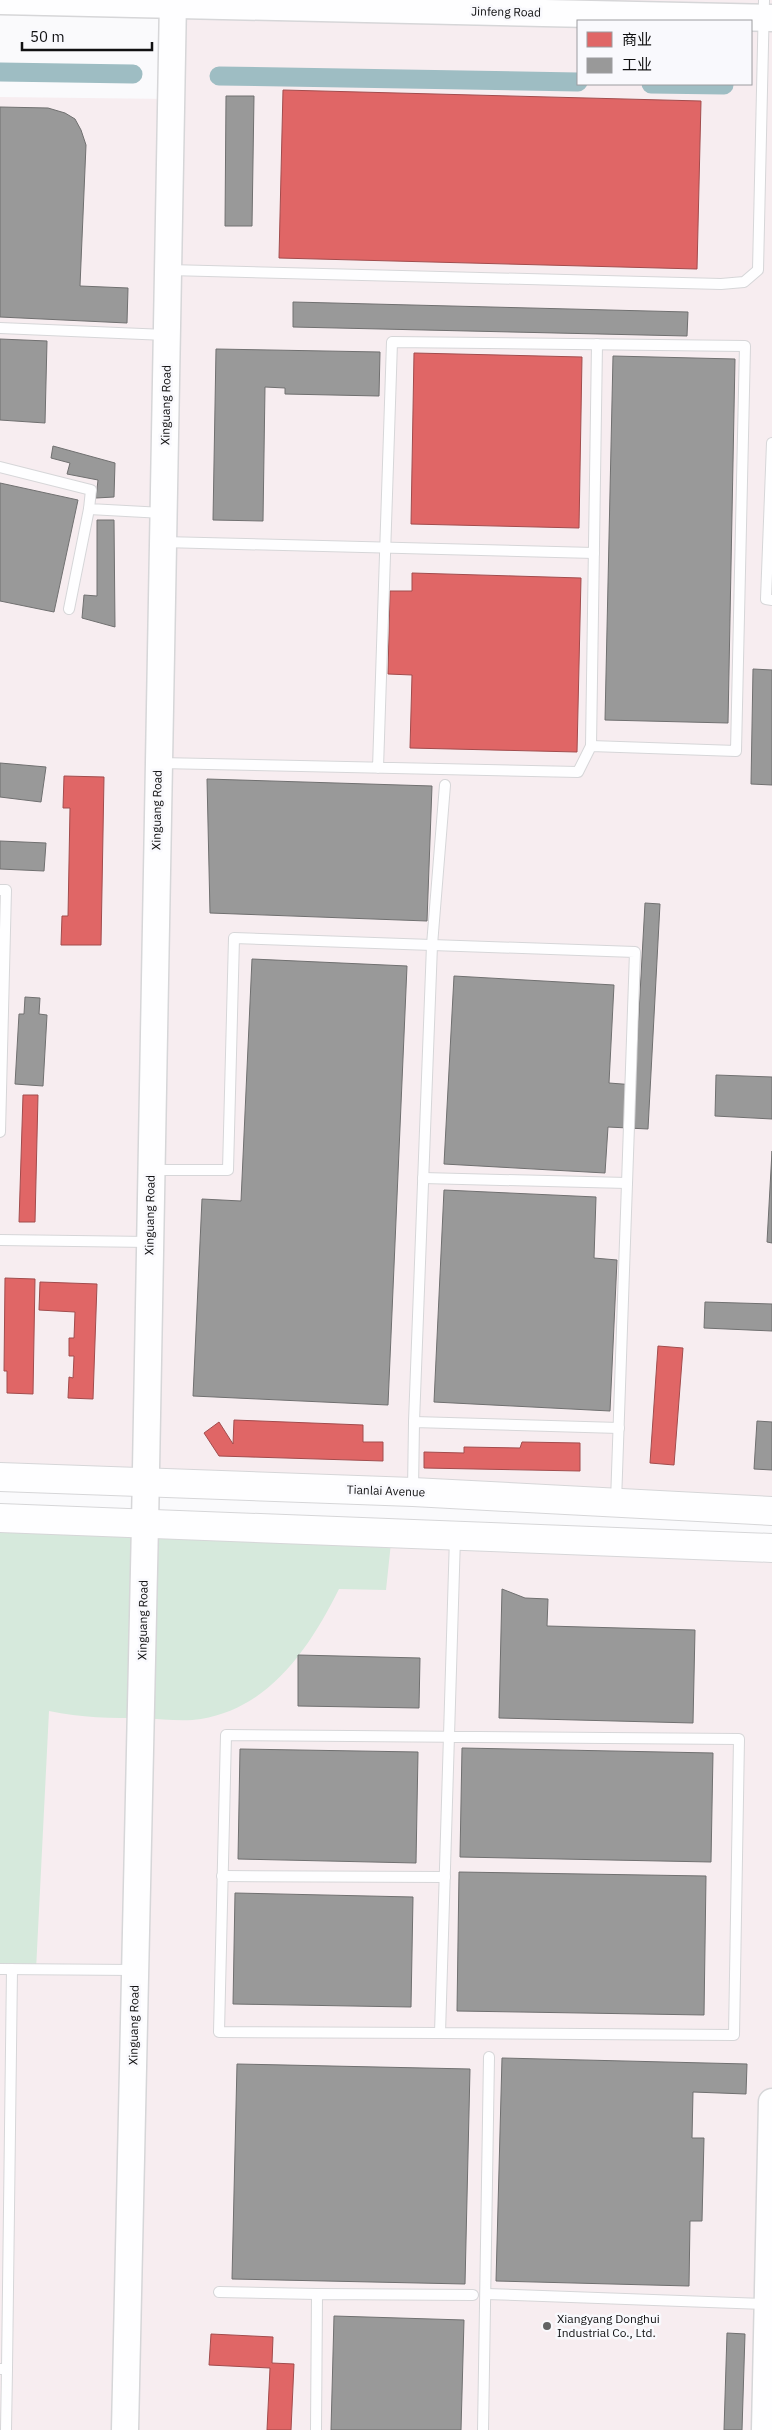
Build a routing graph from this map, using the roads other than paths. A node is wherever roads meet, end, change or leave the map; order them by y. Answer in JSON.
{"nodes":[{"id":1,"x":0,"y":1,"type":"edge"},
{"id":2,"x":173,"y":2,"type":"edge"},
{"id":3,"x":767,"y":12,"type":"edge"},
{"id":4,"x":169,"y":270,"type":"junction"},
{"id":5,"x":0,"y":328,"type":"edge"},
{"id":6,"x":168,"y":335,"type":"junction"},
{"id":7,"x":597,"y":344,"type":"junction"},
{"id":8,"x":772,"y":443,"type":"edge"},
{"id":9,"x":0,"y":467,"type":"edge"},
{"id":10,"x":89,"y":509,"type":"junction"},
{"id":11,"x":164,"y":513,"type":"junction"},
{"id":12,"x":163,"y":542,"type":"junction"},
{"id":13,"x":385,"y":548,"type":"junction"},
{"id":14,"x":594,"y":553,"type":"junction"},
{"id":15,"x":772,"y":600,"type":"edge"},
{"id":16,"x":69,"y":609,"type":"dead end"},
{"id":17,"x":591,"y":746,"type":"junction"},
{"id":18,"x":158,"y":763,"type":"junction"},
{"id":19,"x":378,"y":768,"type":"junction"},
{"id":20,"x":445,"y":784,"type":"dead end"},
{"id":21,"x":0,"y":890,"type":"edge"},
{"id":22,"x":432,"y":945,"type":"junction"},
{"id":23,"x":0,"y":1132,"type":"edge"},
{"id":24,"x":151,"y":1170,"type":"junction"},
{"id":25,"x":423,"y":1178,"type":"junction"},
{"id":26,"x":627,"y":1183,"type":"junction"},
{"id":27,"x":0,"y":1240,"type":"edge"},
{"id":28,"x":149,"y":1242,"type":"junction"},
{"id":29,"x":414,"y":1422,"type":"junction"},
{"id":30,"x":619,"y":1428,"type":"junction"},
{"id":31,"x":0,"y":1477,"type":"edge"},
{"id":32,"x":144,"y":1483,"type":"junction"},
{"id":33,"x":413,"y":1492,"type":"junction"},
{"id":34,"x":616,"y":1504,"type":"junction"},
{"id":35,"x":772,"y":1511,"type":"edge"},
{"id":36,"x":0,"y":1518,"type":"edge"},
{"id":37,"x":145,"y":1524,"type":"junction"},
{"id":38,"x":455,"y":1536,"type":"junction"},
{"id":39,"x":772,"y":1548,"type":"edge"},
{"id":40,"x":449,"y":1737,"type":"junction"},
{"id":41,"x":222,"y":1876,"type":"junction"},
{"id":42,"x":445,"y":1877,"type":"junction"},
{"id":43,"x":0,"y":1969,"type":"edge"},
{"id":44,"x":12,"y":1969,"type":"junction"},
{"id":45,"x":135,"y":1970,"type":"junction"},
{"id":46,"x":440,"y":2033,"type":"junction"},
{"id":47,"x":489,"y":2057,"type":"dead end"},
{"id":48,"x":772,"y":2102,"type":"edge"},
{"id":49,"x":219,"y":2292,"type":"dead end"},
{"id":50,"x":317,"y":2294,"type":"junction"},
{"id":51,"x":486,"y":2294,"type":"junction"},
{"id":52,"x":473,"y":2295,"type":"dead end"},
{"id":53,"x":768,"y":2304,"type":"junction"},
{"id":54,"x":4,"y":2369,"type":"edge"},
{"id":55,"x":6,"y":2430,"type":"edge"},
{"id":56,"x":125,"y":2430,"type":"edge"},
{"id":57,"x":316,"y":2430,"type":"edge"},
{"id":58,"x":483,"y":2430,"type":"edge"},
{"id":59,"x":765,"y":2430,"type":"edge"}],
"edges":[{"from":1,"to":2,"type":"street","name":"Jinfeng Road"},
{"from":2,"to":3,"type":"street","name":"Jinfeng Road"},
{"from":2,"to":4,"type":"street","name":"Xinguang Road"},
{"from":3,"to":4,"type":"lane"},
{"from":4,"to":6,"type":"street","name":"Xinguang Road"},
{"from":5,"to":6,"type":"lane"},
{"from":6,"to":11,"type":"street","name":"Xinguang Road"},
{"from":7,"to":13,"type":"lane"},
{"from":7,"to":14,"type":"lane"},
{"from":7,"to":17,"type":"lane"},
{"from":8,"to":15,"type":"lane"},
{"from":9,"to":10,"type":"lane"},
{"from":10,"to":11,"type":"lane"},
{"from":10,"to":16,"type":"lane"},
{"from":11,"to":12,"type":"street","name":"Xinguang Road"},
{"from":12,"to":13,"type":"lane"},
{"from":12,"to":18,"type":"street","name":"Xinguang Road"},
{"from":13,"to":14,"type":"lane"},
{"from":13,"to":19,"type":"lane"},
{"from":14,"to":17,"type":"lane"},
{"from":17,"to":19,"type":"lane"},
{"from":18,"to":19,"type":"lane"},
{"from":18,"to":24,"type":"street","name":"Xinguang Road"},
{"from":20,"to":22,"type":"lane"},
{"from":21,"to":23,"type":"lane"},
{"from":22,"to":24,"type":"lane"},
{"from":22,"to":25,"type":"lane"},
{"from":22,"to":26,"type":"lane"},
{"from":24,"to":28,"type":"street","name":"Xinguang Road"},
{"from":25,"to":26,"type":"lane"},
{"from":25,"to":29,"type":"lane"},
{"from":26,"to":30,"type":"lane"},
{"from":27,"to":28,"type":"lane"},
{"from":28,"to":32,"type":"street","name":"Xinguang Road"},
{"from":29,"to":30,"type":"lane"},
{"from":29,"to":33,"type":"lane"},
{"from":30,"to":34,"type":"lane"},
{"from":31,"to":32,"type":"main road","name":"Tianlai Avenue"},
{"from":32,"to":33,"type":"main road","name":"Tianlai Avenue"},
{"from":32,"to":37,"type":"street","name":"Xinguang Road"},
{"from":33,"to":34,"type":"main road","name":"Tianlai Avenue"},
{"from":34,"to":35,"type":"main road","name":"Tianlai Avenue"},
{"from":36,"to":37,"type":"main road"},
{"from":37,"to":38,"type":"main road"},
{"from":37,"to":45,"type":"street","name":"Xinguang Road"},
{"from":38,"to":39,"type":"main road"},
{"from":38,"to":40,"type":"lane"},
{"from":40,"to":41,"type":"lane"},
{"from":40,"to":42,"type":"lane"},
{"from":40,"to":46,"type":"lane"},
{"from":41,"to":42,"type":"lane"},
{"from":41,"to":46,"type":"lane"},
{"from":42,"to":46,"type":"lane"},
{"from":43,"to":44,"type":"lane"},
{"from":44,"to":45,"type":"lane"},
{"from":44,"to":54,"type":"lane"},
{"from":45,"to":56,"type":"street","name":"Xinguang Road"},
{"from":47,"to":51,"type":"lane"},
{"from":48,"to":53,"type":"street"},
{"from":49,"to":50,"type":"lane"},
{"from":50,"to":52,"type":"lane"},
{"from":50,"to":57,"type":"lane"},
{"from":51,"to":53,"type":"lane"},
{"from":51,"to":58,"type":"lane"},
{"from":53,"to":59,"type":"street"},
{"from":54,"to":55,"type":"lane"}]}
